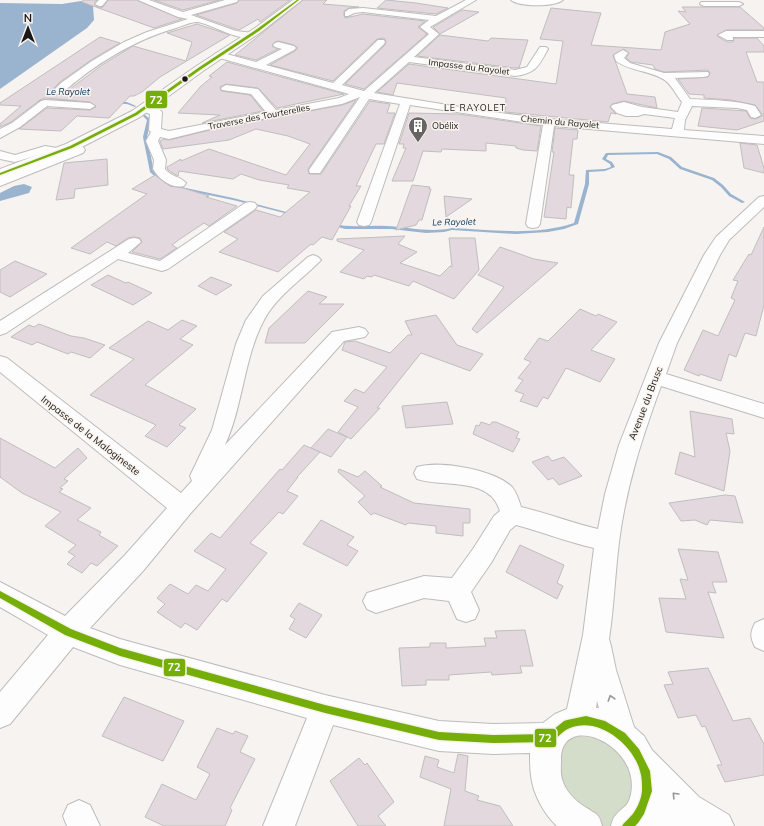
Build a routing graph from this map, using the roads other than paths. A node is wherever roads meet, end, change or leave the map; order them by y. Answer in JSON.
{"nodes":[{"id":1,"x":142,"y":0,"type":"edge"},
{"id":2,"x":234,"y":0,"type":"edge"},
{"id":3,"x":298,"y":0,"type":"edge"},
{"id":4,"x":472,"y":0,"type":"edge"},
{"id":5,"x":515,"y":0,"type":"edge"},
{"id":6,"x":559,"y":0,"type":"edge"},
{"id":7,"x":702,"y":2,"type":"edge"},
{"id":8,"x":740,"y":4,"type":"dead end"},
{"id":9,"x":711,"y":11,"type":"dead end"},
{"id":10,"x":348,"y":14,"type":"dead end"},
{"id":11,"x":181,"y":15,"type":"junction"},
{"id":12,"x":438,"y":19,"type":"junction"},
{"id":13,"x":194,"y":20,"type":"junction"},
{"id":14,"x":764,"y":34,"type":"edge"},
{"id":15,"x":250,"y":35,"type":"junction"},
{"id":16,"x":730,"y":38,"type":"dead end"},
{"id":17,"x":381,"y":42,"type":"dead end"},
{"id":18,"x":278,"y":45,"type":"dead end"},
{"id":19,"x":543,"y":49,"type":"dead end"},
{"id":20,"x":623,"y":53,"type":"dead end"},
{"id":21,"x":219,"y":55,"type":"junction"},
{"id":22,"x":407,"y":59,"type":"junction"},
{"id":23,"x":258,"y":65,"type":"junction"},
{"id":24,"x":704,"y":74,"type":"dead end"},
{"id":25,"x":664,"y":76,"type":"junction"},
{"id":26,"x":334,"y":86,"type":"junction"},
{"id":27,"x":226,"y":88,"type":"dead end"},
{"id":28,"x":57,"y":92,"type":"dead end"},
{"id":29,"x":362,"y":94,"type":"junction"},
{"id":30,"x":406,"y":102,"type":"junction"},
{"id":31,"x":686,"y":102,"type":"junction"},
{"id":32,"x":90,"y":106,"type":"dead end"},
{"id":33,"x":146,"y":109,"type":"junction"},
{"id":34,"x":642,"y":110,"type":"dead end"},
{"id":35,"x":274,"y":114,"type":"junction"},
{"id":36,"x":755,"y":115,"type":"dead end"},
{"id":37,"x":682,"y":116,"type":"junction"},
{"id":38,"x":549,"y":122,"type":"junction"},
{"id":39,"x":157,"y":132,"type":"junction"},
{"id":40,"x":678,"y":132,"type":"junction"},
{"id":41,"x":0,"y":134,"type":"edge"},
{"id":42,"x":764,"y":140,"type":"edge"},
{"id":43,"x":53,"y":150,"type":"dead end"},
{"id":44,"x":79,"y":150,"type":"dead end"},
{"id":45,"x":0,"y":155,"type":"edge"},
{"id":46,"x":15,"y":160,"type":"junction"},
{"id":47,"x":0,"y":165,"type":"edge"},
{"id":48,"x":315,"y":170,"type":"dead end"},
{"id":49,"x":0,"y":174,"type":"edge"},
{"id":50,"x":0,"y":182,"type":"edge"},
{"id":51,"x":178,"y":183,"type":"dead end"},
{"id":52,"x":764,"y":200,"type":"edge"},
{"id":53,"x":250,"y":206,"type":"dead end"},
{"id":54,"x":364,"y":222,"type":"dead end"},
{"id":55,"x":533,"y":224,"type":"dead end"},
{"id":56,"x":134,"y":242,"type":"dead end"},
{"id":57,"x":116,"y":254,"type":"junction"},
{"id":58,"x":313,"y":260,"type":"dead end"},
{"id":59,"x":0,"y":329,"type":"edge"},
{"id":60,"x":358,"y":333,"type":"dead end"},
{"id":61,"x":0,"y":362,"type":"edge"},
{"id":62,"x":654,"y":377,"type":"junction"},
{"id":63,"x":764,"y":411,"type":"edge"},
{"id":64,"x":425,"y":473,"type":"dead end"},
{"id":65,"x":182,"y":507,"type":"junction"},
{"id":66,"x":512,"y":514,"type":"junction"},
{"id":67,"x":607,"y":541,"type":"junction"},
{"id":68,"x":0,"y":594,"type":"edge"},
{"id":69,"x":376,"y":600,"type":"dead end"},
{"id":70,"x":68,"y":632,"type":"junction"},
{"id":71,"x":764,"y":632,"type":"edge"},
{"id":72,"x":596,"y":635,"type":"junction"},
{"id":73,"x":764,"y":638,"type":"edge"},
{"id":74,"x":325,"y":709,"type":"junction"},
{"id":75,"x":0,"y":714,"type":"edge"},
{"id":76,"x":577,"y":720,"type":"junction"},
{"id":77,"x":622,"y":735,"type":"junction"},
{"id":78,"x":550,"y":738,"type":"junction"},
{"id":79,"x":642,"y":761,"type":"junction"},
{"id":80,"x":574,"y":822,"type":"edge"},
{"id":81,"x":632,"y":822,"type":"edge"},
{"id":82,"x":279,"y":826,"type":"edge"},
{"id":83,"x":692,"y":826,"type":"edge"},
{"id":84,"x":718,"y":826,"type":"edge"}],
"edges":[{"from":1,"to":11,"type":"street"},
{"from":2,"to":11,"type":"street"},
{"from":3,"to":15,"type":"main road"},
{"from":4,"to":12,"type":"street","name":"Impasse du Rayolet"},
{"from":5,"to":6,"type":"street"},
{"from":7,"to":8,"type":"street"},
{"from":7,"to":9,"type":"street"},
{"from":10,"to":12,"type":"street"},
{"from":11,"to":13,"type":"street"},
{"from":12,"to":22,"type":"street","name":"Impasse du Rayolet"},
{"from":13,"to":15,"type":"street"},
{"from":13,"to":28,"type":"street"},
{"from":14,"to":16,"type":"street"},
{"from":15,"to":21,"type":"main road"},
{"from":17,"to":26,"type":"street"},
{"from":18,"to":23,"type":"street"},
{"from":19,"to":22,"type":"street","name":"Impasse du Rayolet"},
{"from":20,"to":25,"type":"street"},
{"from":21,"to":23,"type":"street","name":"Chemin du Rayolet"},
{"from":21,"to":33,"type":"main road"},
{"from":22,"to":29,"type":"street","name":"Impasse du Rayolet"},
{"from":23,"to":26,"type":"street","name":"Chemin du Rayolet"},
{"from":24,"to":25,"type":"street"},
{"from":25,"to":31,"type":"street"},
{"from":26,"to":29,"type":"street","name":"Chemin du Rayolet"},
{"from":27,"to":35,"type":"street"},
{"from":29,"to":30,"type":"street","name":"Chemin du Rayolet"},
{"from":29,"to":35,"type":"street","name":"Traverse des Tourterelles"},
{"from":29,"to":48,"type":"street"},
{"from":30,"to":38,"type":"street","name":"Chemin du Rayolet"},
{"from":30,"to":54,"type":"street"},
{"from":31,"to":36,"type":"street"},
{"from":31,"to":37,"type":"street"},
{"from":32,"to":41,"type":"street"},
{"from":33,"to":39,"type":"street"},
{"from":33,"to":49,"type":"main road"},
{"from":34,"to":37,"type":"street"},
{"from":35,"to":39,"type":"street","name":"Traverse des Tourterelles"},
{"from":37,"to":40,"type":"street"},
{"from":38,"to":40,"type":"street","name":"Chemin du Rayolet"},
{"from":38,"to":55,"type":"street"},
{"from":39,"to":51,"type":"street"},
{"from":40,"to":42,"type":"street","name":"Chemin du Rayolet"},
{"from":43,"to":46,"type":"street"},
{"from":44,"to":50,"type":"street"},
{"from":45,"to":46,"type":"street"},
{"from":46,"to":47,"type":"street"},
{"from":52,"to":62,"type":"street","name":"Avenue du Brusc"},
{"from":53,"to":57,"type":"street"},
{"from":56,"to":57,"type":"street"},
{"from":57,"to":59,"type":"street"},
{"from":58,"to":65,"type":"street"},
{"from":60,"to":65,"type":"street"},
{"from":61,"to":65,"type":"street","name":"Impasse de la Malogineste"},
{"from":62,"to":63,"type":"street"},
{"from":62,"to":67,"type":"street","name":"Avenue du Brusc"},
{"from":64,"to":66,"type":"street"},
{"from":65,"to":70,"type":"street"},
{"from":66,"to":67,"type":"street"},
{"from":66,"to":69,"type":"street"},
{"from":67,"to":72,"type":"street","name":"Avenue du Brusc"},
{"from":68,"to":70,"type":"street"},
{"from":70,"to":74,"type":"street"},
{"from":70,"to":75,"type":"street"},
{"from":71,"to":73,"type":"street"},
{"from":72,"to":76,"type":"street","name":"Avenue du Brusc"},
{"from":77,"to":72,"type":"street","name":"Avenue du Brusc","one_way":true},
{"from":74,"to":78,"type":"street"},
{"from":74,"to":82,"type":"street"},
{"from":76,"to":77,"type":"street"},
{"from":76,"to":78,"type":"street"},
{"from":77,"to":79,"type":"street"},
{"from":78,"to":80,"type":"street"},
{"from":79,"to":81,"type":"street"},
{"from":84,"to":79,"type":"street","one_way":true},
{"from":81,"to":83,"type":"street"}]}
